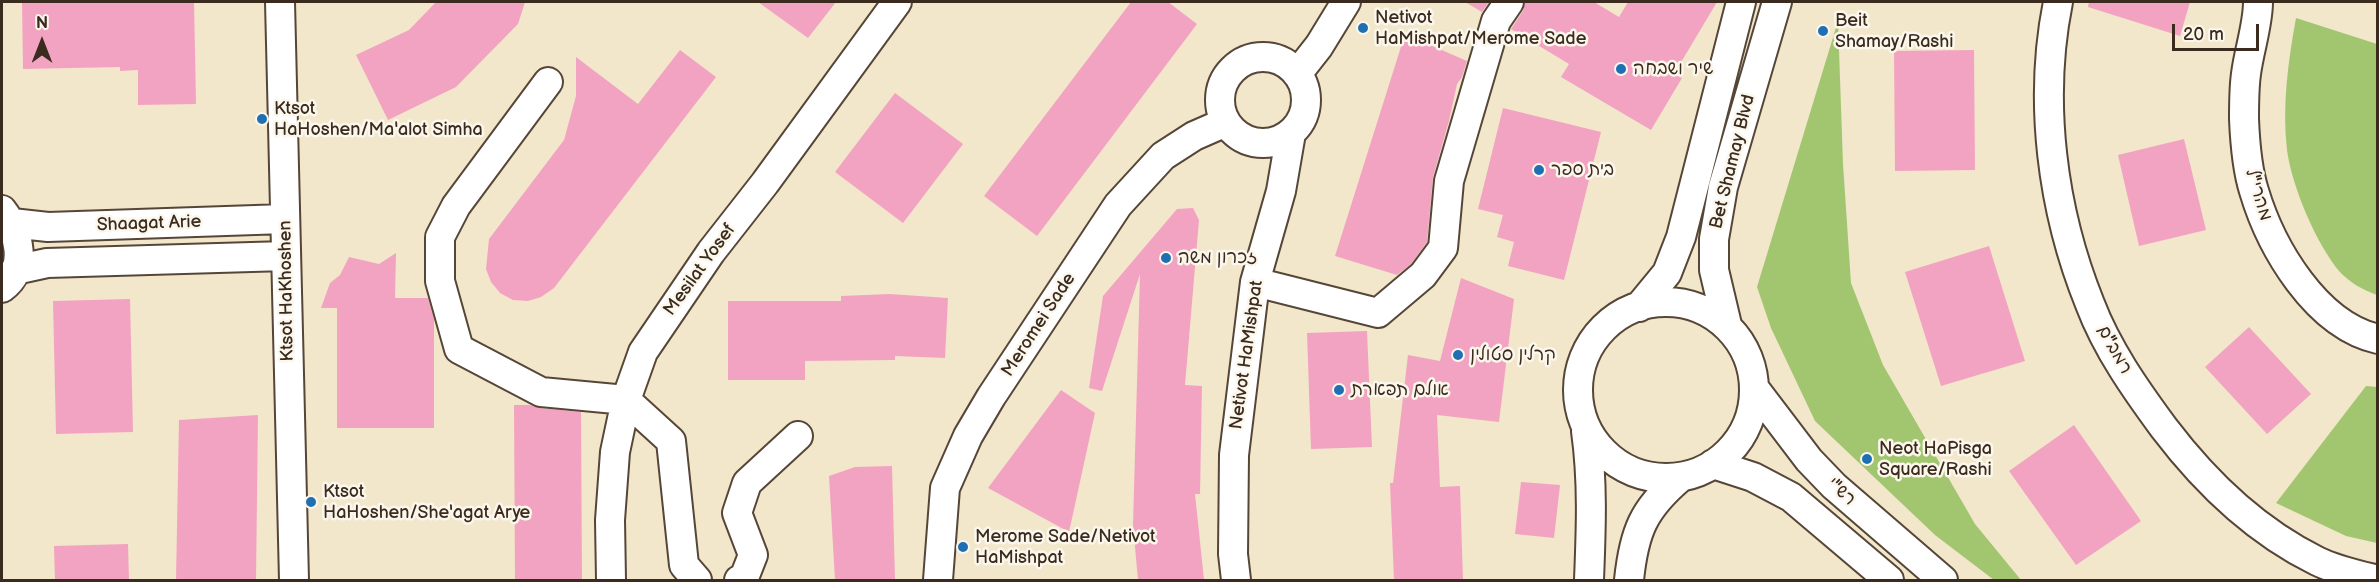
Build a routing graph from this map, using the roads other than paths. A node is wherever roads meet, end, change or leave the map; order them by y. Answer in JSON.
{"nodes":[{"id":1,"x":280,"y":2,"type":"edge"},
{"id":2,"x":897,"y":2,"type":"edge"},
{"id":3,"x":1346,"y":2,"type":"edge"},
{"id":4,"x":1509,"y":2,"type":"edge"},
{"id":5,"x":1741,"y":2,"type":"edge"},
{"id":6,"x":1777,"y":2,"type":"edge"},
{"id":7,"x":2058,"y":2,"type":"edge"},
{"id":8,"x":2258,"y":2,"type":"edge"},
{"id":9,"x":1297,"y":74,"type":"junction"},
{"id":10,"x":548,"y":82,"type":"dead end"},
{"id":11,"x":1226,"y":122,"type":"junction"},
{"id":12,"x":1291,"y":133,"type":"junction"},
{"id":13,"x":1709,"y":184,"type":"junction"},
{"id":14,"x":7,"y":216,"type":"edge"},
{"id":15,"x":285,"y":219,"type":"junction"},
{"id":16,"x":286,"y":256,"type":"junction"},
{"id":17,"x":8,"y":279,"type":"edge"},
{"id":18,"x":1255,"y":282,"type":"junction"},
{"id":19,"x":1639,"y":307,"type":"junction"},
{"id":20,"x":1727,"y":325,"type":"junction"},
{"id":21,"x":2378,"y":339,"type":"edge"},
{"id":22,"x":1755,"y":389,"type":"junction"},
{"id":23,"x":626,"y":400,"type":"junction"},
{"id":24,"x":1586,"y":429,"type":"junction"},
{"id":25,"x":798,"y":436,"type":"dead end"},
{"id":26,"x":1713,"y":464,"type":"junction"},
{"id":27,"x":1681,"y":477,"type":"junction"},
{"id":28,"x":294,"y":580,"type":"edge"},
{"id":29,"x":611,"y":580,"type":"edge"},
{"id":30,"x":697,"y":580,"type":"edge"},
{"id":31,"x":739,"y":580,"type":"edge"},
{"id":32,"x":938,"y":580,"type":"edge"},
{"id":33,"x":1236,"y":580,"type":"edge"},
{"id":34,"x":1589,"y":580,"type":"edge"},
{"id":35,"x":1629,"y":580,"type":"edge"},
{"id":36,"x":1889,"y":580,"type":"edge"},
{"id":37,"x":1944,"y":580,"type":"edge"},
{"id":38,"x":2378,"y":580,"type":"edge"}],
"edges":[{"from":1,"to":15,"type":"street","name":"Ktsot HaKhoshen"},
{"from":2,"to":23,"type":"street","name":"Mesilat Yosef"},
{"from":3,"to":9,"type":"street"},
{"from":4,"to":18,"type":"street"},
{"from":5,"to":13,"type":"street","name":"Bet Shamay Blvd"},
{"from":6,"to":13,"type":"street","name":"Bet Shamay Blvd"},
{"from":7,"to":38,"type":"street","name":"רמב\"ם"},
{"from":8,"to":21,"type":"street","name":"מהרי\"ל"},
{"from":9,"to":11,"type":"street"},
{"from":9,"to":12,"type":"street"},
{"from":10,"to":23,"type":"street"},
{"from":11,"to":12,"type":"street"},
{"from":11,"to":32,"type":"street","name":"Meromei Sade"},
{"from":12,"to":18,"type":"street","name":"Netivot HaMishpat"},
{"from":13,"to":19,"type":"street","name":"Bet Shamay Blvd"},
{"from":13,"to":20,"type":"street","name":"Bet Shamay Blvd"},
{"from":14,"to":15,"type":"street","name":"Shaagat Arie"},
{"from":14,"to":17,"type":"street"},
{"from":15,"to":16,"type":"street","name":"Ktsot HaKhoshen"},
{"from":16,"to":17,"type":"street","name":"Shaagat Arie"},
{"from":16,"to":28,"type":"street","name":"Ktsot HaKhoshen"},
{"from":18,"to":33,"type":"street","name":"Netivot HaMishpat"},
{"from":19,"to":20,"type":"street"},
{"from":19,"to":24,"type":"street"},
{"from":20,"to":22,"type":"street"},
{"from":22,"to":26,"type":"street"},
{"from":22,"to":37,"type":"street","name":"רש\"י"},
{"from":23,"to":29,"type":"street","name":"Mesilat Yosef"},
{"from":23,"to":30,"type":"street"},
{"from":24,"to":27,"type":"street"},
{"from":24,"to":34,"type":"street"},
{"from":25,"to":31,"type":"street"},
{"from":26,"to":27,"type":"street"},
{"from":26,"to":36,"type":"street","name":"רש\"י"},
{"from":27,"to":35,"type":"street"}]}
